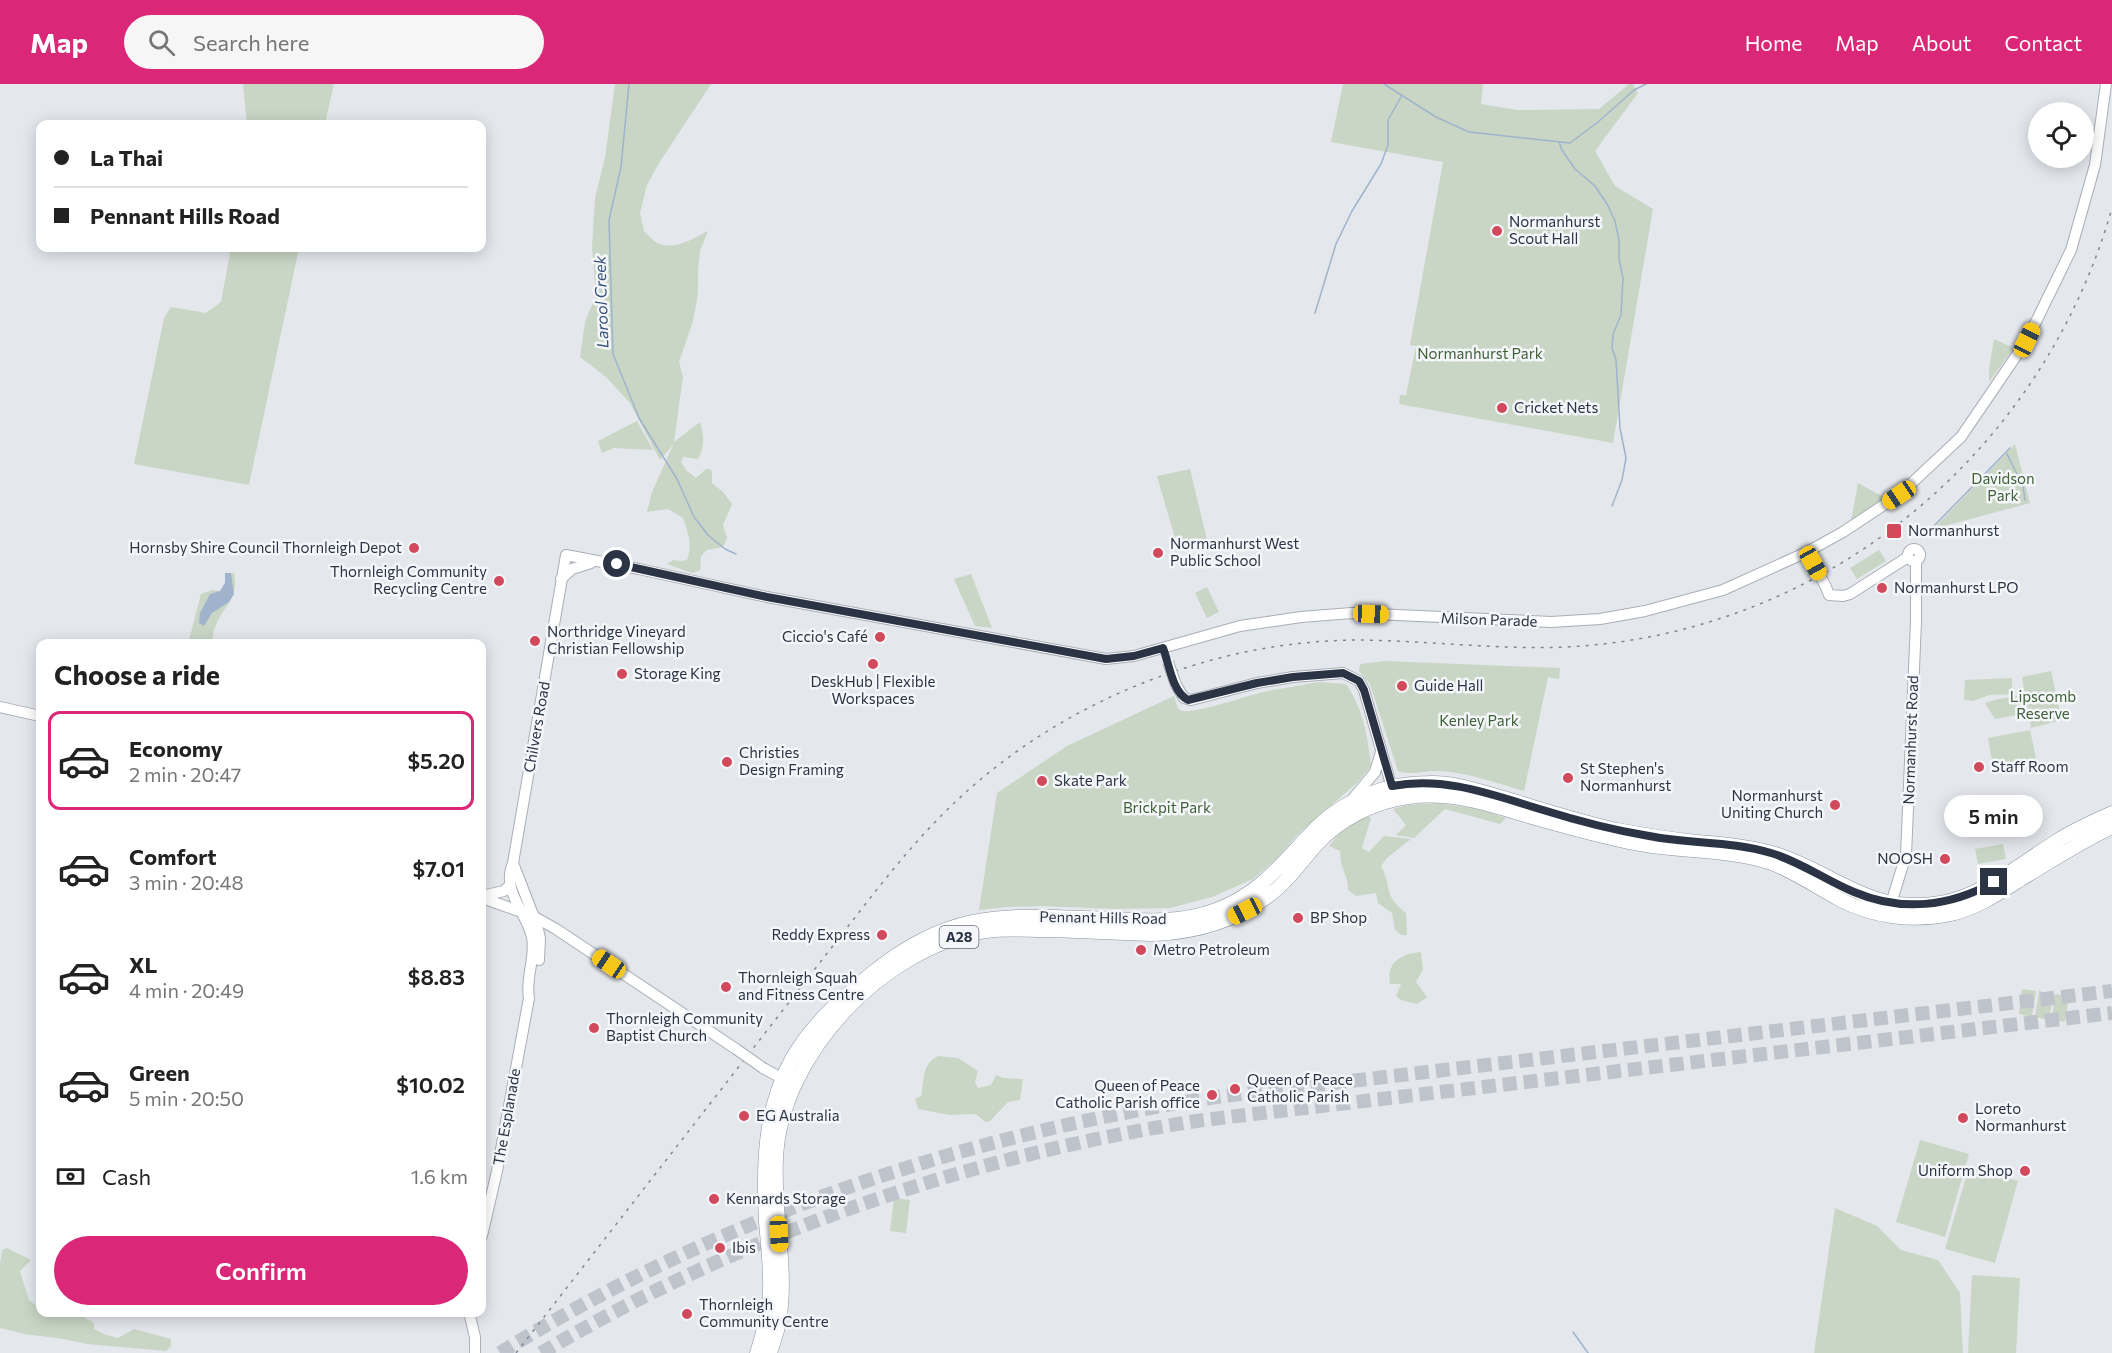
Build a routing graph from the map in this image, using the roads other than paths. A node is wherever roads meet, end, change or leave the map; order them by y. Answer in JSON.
{"nodes":[{"id":1,"x":2106,"y":84,"type":"edge"},
{"id":2,"x":1807,"y":552,"type":"junction"},
{"id":3,"x":566,"y":555,"type":"joint"},
{"id":4,"x":599,"y":561,"type":"junction"},
{"id":5,"x":561,"y":580,"type":"junction"},
{"id":6,"x":1163,"y":648,"type":"junction"},
{"id":7,"x":0,"y":707,"type":"edge"},
{"id":8,"x":36,"y":715,"type":"edge"},
{"id":9,"x":1382,"y":749,"type":"junction"},
{"id":10,"x":1394,"y":793,"type":"junction"},
{"id":11,"x":1349,"y":803,"type":"junction"},
{"id":12,"x":2112,"y":813,"type":"edge"},
{"id":13,"x":2112,"y":827,"type":"edge"},
{"id":14,"x":513,"y":863,"type":"junction"},
{"id":15,"x":510,"y":885,"type":"junction"},
{"id":16,"x":523,"y":892,"type":"junction"},
{"id":17,"x":486,"y":896,"type":"edge"},
{"id":18,"x":486,"y":899,"type":"edge"},
{"id":19,"x":1890,"y":909,"type":"junction"},
{"id":20,"x":520,"y":912,"type":"junction"},
{"id":21,"x":533,"y":916,"type":"junction"},
{"id":22,"x":531,"y":934,"type":"junction"},
{"id":23,"x":529,"y":998,"type":"junction"},
{"id":24,"x":788,"y":1082,"type":"junction"},
{"id":25,"x":486,"y":1220,"type":"edge"},
{"id":26,"x":470,"y":1317,"type":"edge"},
{"id":27,"x":475,"y":1353,"type":"edge"},
{"id":28,"x":757,"y":1353,"type":"edge"},
{"id":29,"x":770,"y":1353,"type":"edge"}],
"edges":[{"from":1,"to":2,"type":"street","name":"Milson Parade"},
{"from":2,"to":6,"type":"street","name":"Milson Parade"},
{"from":2,"to":19,"type":"street","name":"Normanhurst Road","bridge":true},
{"from":3,"to":4,"type":"street","name":"Milson Parade"},
{"from":3,"to":5,"type":"street","name":"Chilvers Road"},
{"from":4,"to":5,"type":"street"},
{"from":4,"to":6,"type":"street","name":"Milson Parade"},
{"from":5,"to":14,"type":"street","name":"Chilvers Road"},
{"from":6,"to":9,"type":"street","bridge":true},
{"from":7,"to":8,"type":"street"},
{"from":9,"to":10,"type":"street"},
{"from":9,"to":11,"type":"street"},
{"from":10,"to":11,"type":"highway","name":"Pennant Hills Road","number":"A28"},
{"from":10,"to":19,"type":"highway","name":"Pennant Hills Road","number":"A28"},
{"from":10,"to":24,"type":"highway","name":"Pennant Hills Road","number":"A28"},
{"from":11,"to":24,"type":"highway","name":"Pennant Hills Road","number":"A28"},
{"from":12,"to":19,"type":"highway","name":"Pennant Hills Road","number":"A28"},
{"from":13,"to":19,"type":"highway","name":"Pennant Hills Road","number":"A28"},
{"from":14,"to":15,"type":"street","name":"Chilvers Road"},
{"from":14,"to":16,"type":"street","name":"Chilvers Road"},
{"from":15,"to":17,"type":"street"},
{"from":15,"to":20,"type":"street","name":"Chilvers Road"},
{"from":16,"to":20,"type":"street"},
{"from":16,"to":21,"type":"street","name":"Chilvers Road"},
{"from":18,"to":20,"type":"street"},
{"from":20,"to":21,"type":"street"},
{"from":20,"to":22,"type":"street","name":"The Esplanade"},
{"from":21,"to":22,"type":"street"},
{"from":21,"to":23,"type":"street","name":"The Esplanade"},
{"from":21,"to":24,"type":"street","bridge":true},
{"from":22,"to":23,"type":"street","name":"The Esplanade"},
{"from":23,"to":25,"type":"street","name":"The Esplanade"},
{"from":24,"to":28,"type":"highway","name":"Pennant Hills Road","number":"A28"},
{"from":24,"to":29,"type":"highway","name":"Pennant Hills Road","number":"A28"},
{"from":26,"to":27,"type":"street"}]}
